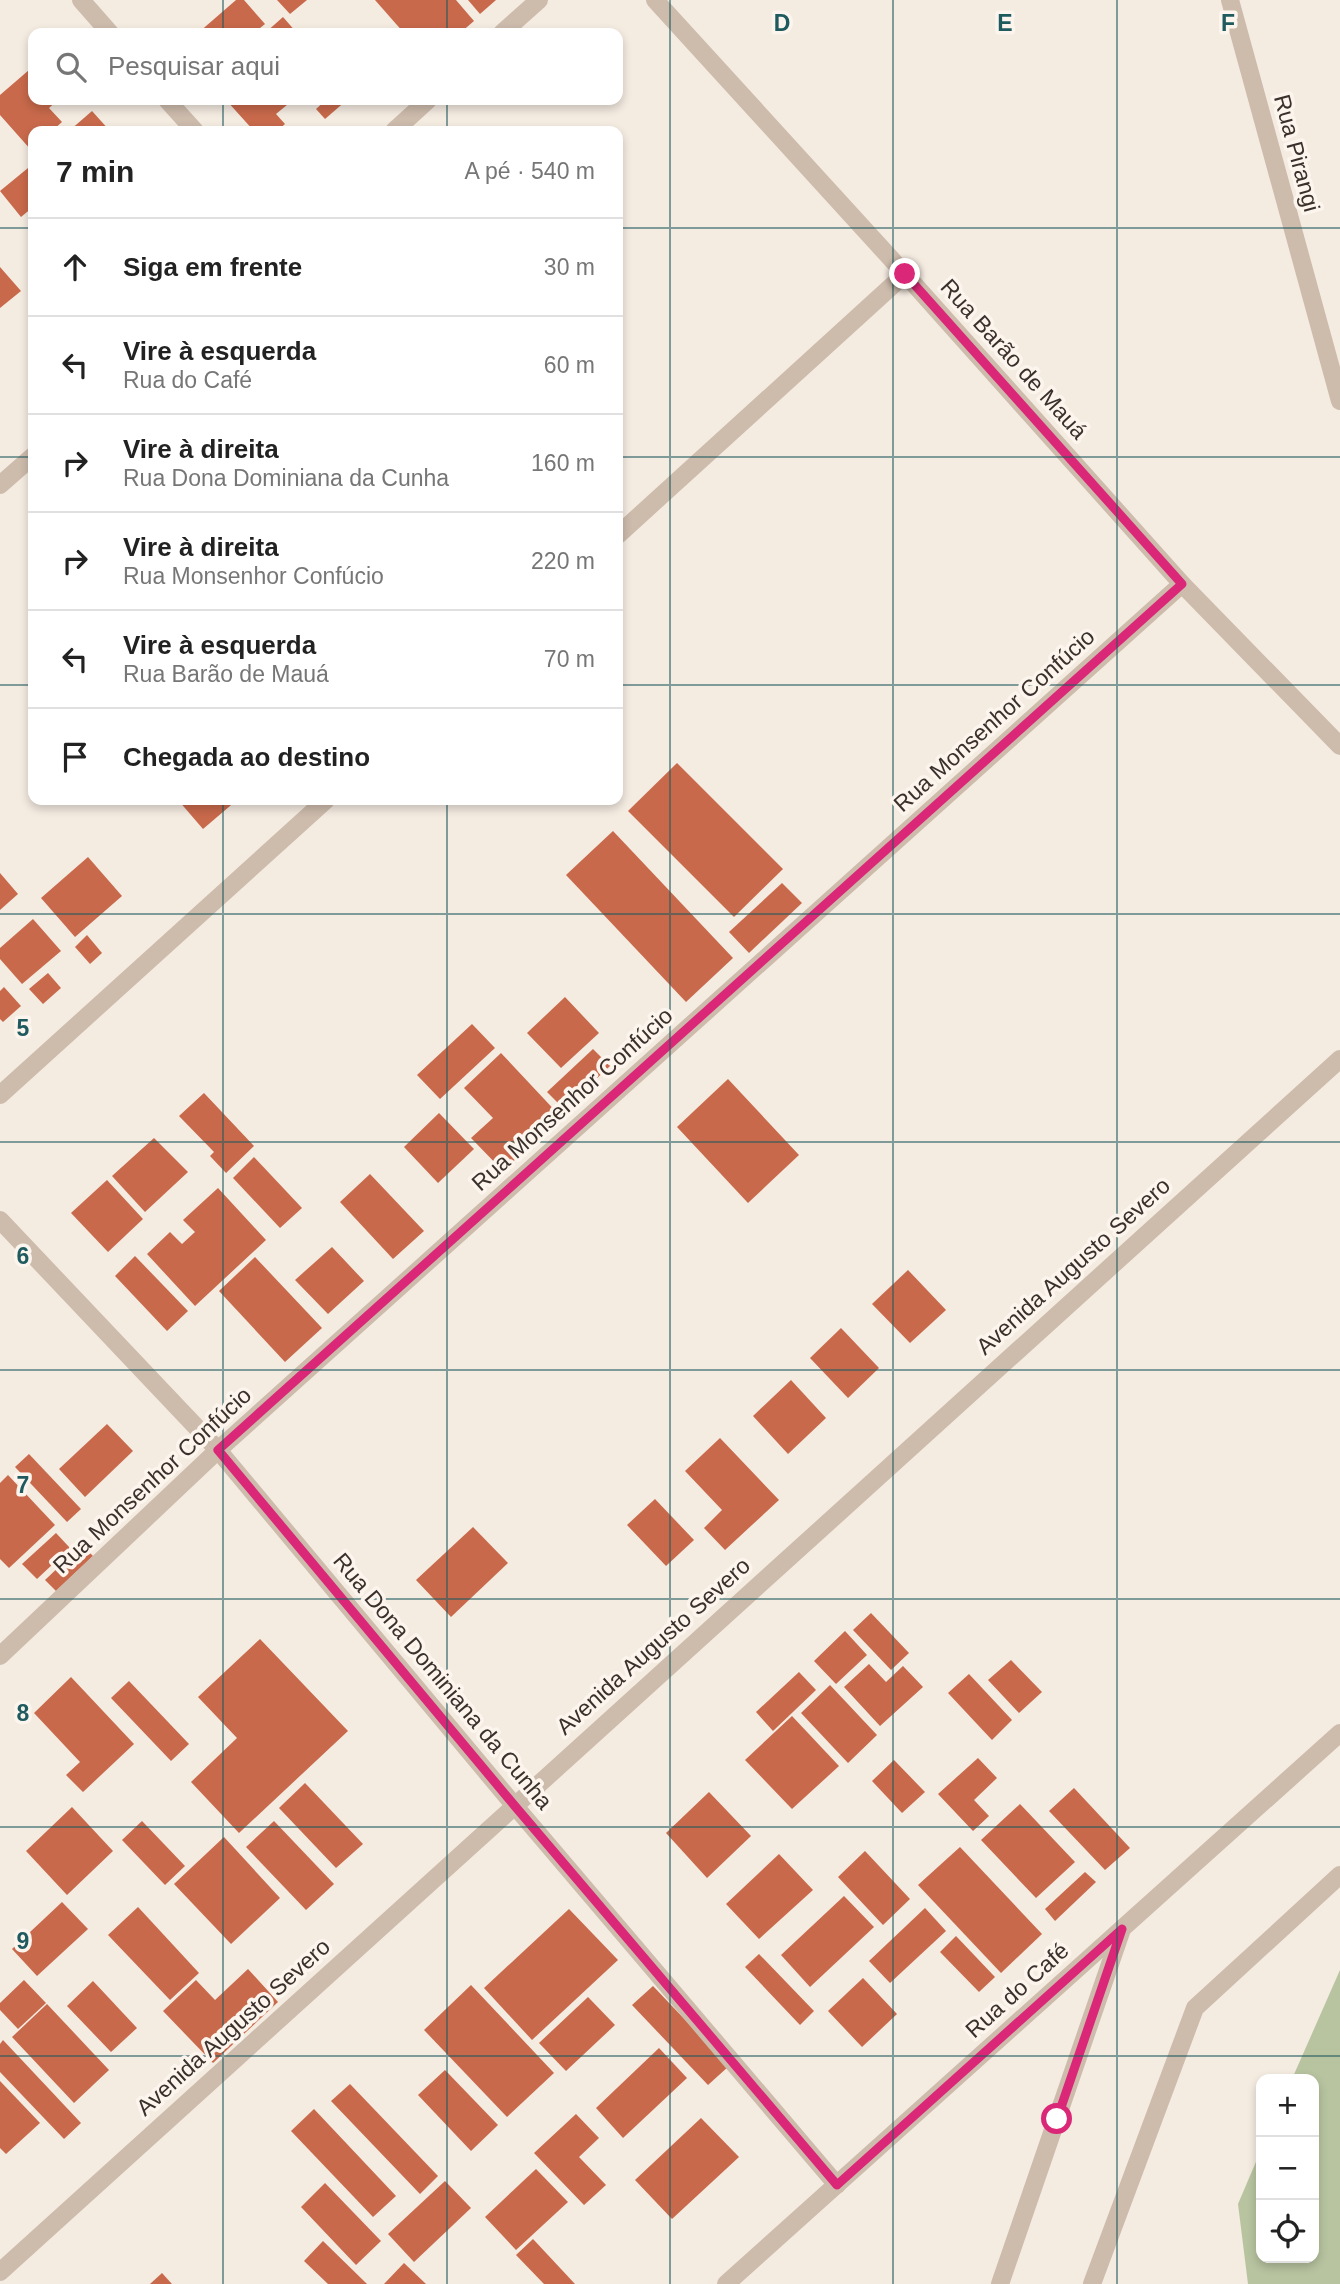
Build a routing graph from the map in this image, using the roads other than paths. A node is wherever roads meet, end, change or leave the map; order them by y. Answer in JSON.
{"nodes":[{"id":1,"x":81,"y":0,"type":"edge"},
{"id":2,"x":539,"y":0,"type":"edge"},
{"id":3,"x":655,"y":0,"type":"edge"},
{"id":4,"x":1230,"y":0,"type":"edge"},
{"id":5,"x":106,"y":28,"type":"edge"},
{"id":6,"x":508,"y":28,"type":"edge"},
{"id":7,"x":172,"y":105,"type":"edge"},
{"id":8,"x":423,"y":105,"type":"edge"},
{"id":9,"x":190,"y":126,"type":"edge"},
{"id":10,"x":399,"y":126,"type":"edge"},
{"id":11,"x":905,"y":274,"type":"junction"},
{"id":12,"x":1340,"y":401,"type":"edge"},
{"id":13,"x":28,"y":460,"type":"edge"},
{"id":14,"x":0,"y":485,"type":"edge"},
{"id":15,"x":623,"y":530,"type":"edge"},
{"id":16,"x":1182,"y":584,"type":"junction"},
{"id":17,"x":1340,"y":746,"type":"edge"},
{"id":18,"x":320,"y":805,"type":"edge"},
{"id":19,"x":1340,"y":1059,"type":"edge"},
{"id":20,"x":0,"y":1095,"type":"edge"},
{"id":21,"x":0,"y":1220,"type":"edge"},
{"id":22,"x":218,"y":1450,"type":"junction"},
{"id":23,"x":0,"y":1656,"type":"edge"},
{"id":24,"x":1340,"y":1733,"type":"edge"},
{"id":25,"x":514,"y":1805,"type":"junction"},
{"id":26,"x":1340,"y":1875,"type":"edge"},
{"id":27,"x":1122,"y":1929,"type":"junction"},
{"id":28,"x":837,"y":2185,"type":"junction"},
{"id":29,"x":0,"y":2272,"type":"edge"},
{"id":30,"x":726,"y":2284,"type":"edge"},
{"id":31,"x":1000,"y":2284,"type":"edge"},
{"id":32,"x":1092,"y":2284,"type":"edge"}],
"edges":[{"from":1,"to":5,"type":"street"},
{"from":2,"to":6,"type":"street"},
{"from":3,"to":11,"type":"street","name":"Rua Barão de Mauá"},
{"from":4,"to":12,"type":"street","name":"Rua Pirangi"},
{"from":7,"to":9,"type":"street"},
{"from":8,"to":10,"type":"street"},
{"from":11,"to":15,"type":"street"},
{"from":11,"to":16,"type":"street","name":"Rua Barão de Mauá"},
{"from":13,"to":14,"type":"street"},
{"from":16,"to":17,"type":"street","name":"Rua Barão de Mauá"},
{"from":16,"to":22,"type":"street","name":"Rua Monsenhor Confúcio"},
{"from":18,"to":20,"type":"street"},
{"from":19,"to":25,"type":"street","name":"Avenida Augusto Severo"},
{"from":21,"to":22,"type":"street","name":"Rua Dona Dominiana da Cunha"},
{"from":22,"to":23,"type":"street","name":"Rua Monsenhor Confúcio"},
{"from":22,"to":25,"type":"street","name":"Rua Dona Dominiana da Cunha"},
{"from":24,"to":27,"type":"street","name":"Rua do Café"},
{"from":25,"to":28,"type":"street","name":"Rua Dona Dominiana da Cunha"},
{"from":25,"to":29,"type":"street","name":"Avenida Augusto Severo"},
{"from":26,"to":32,"type":"street"},
{"from":27,"to":28,"type":"street","name":"Rua do Café"},
{"from":27,"to":31,"type":"street"},
{"from":28,"to":30,"type":"street","name":"Rua do Café"}]}
